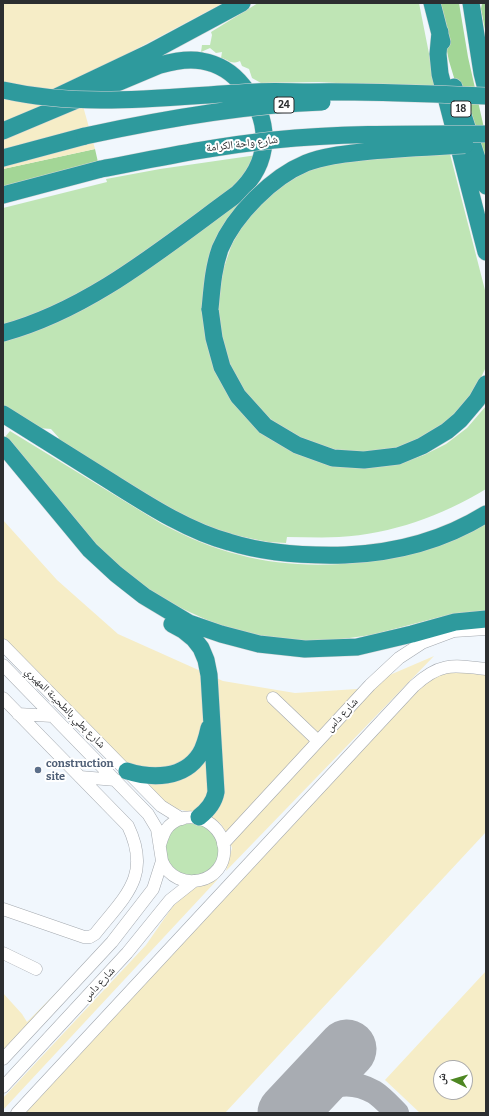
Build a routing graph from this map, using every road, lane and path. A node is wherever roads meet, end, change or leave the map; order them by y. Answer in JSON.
{"nodes":[{"id":1,"x":242,"y":3,"type":"edge"},
{"id":2,"x":432,"y":3,"type":"edge"},
{"id":3,"x":471,"y":3,"type":"edge"},
{"id":4,"x":440,"y":32,"type":"junction"},
{"id":5,"x":486,"y":89,"type":"edge"},
{"id":6,"x":3,"y":90,"type":"edge"},
{"id":7,"x":486,"y":96,"type":"edge"},
{"id":8,"x":486,"y":100,"type":"edge"},
{"id":9,"x":3,"y":122,"type":"edge"},
{"id":10,"x":3,"y":131,"type":"edge"},
{"id":11,"x":486,"y":134,"type":"edge"},
{"id":12,"x":486,"y":144,"type":"edge"},
{"id":13,"x":3,"y":158,"type":"edge"},
{"id":14,"x":486,"y":186,"type":"edge"},
{"id":15,"x":3,"y":195,"type":"edge"},
{"id":16,"x":486,"y":252,"type":"edge"},
{"id":17,"x":3,"y":334,"type":"edge"},
{"id":18,"x":486,"y":384,"type":"edge"},
{"id":19,"x":3,"y":414,"type":"edge"},
{"id":20,"x":3,"y":445,"type":"edge"},
{"id":21,"x":58,"y":512,"type":"junction"},
{"id":22,"x":486,"y":514,"type":"edge"},
{"id":23,"x":486,"y":619,"type":"edge"},
{"id":24,"x":486,"y":629,"type":"edge"},
{"id":25,"x":3,"y":645,"type":"edge"},
{"id":26,"x":3,"y":666,"type":"edge"},
{"id":27,"x":486,"y":669,"type":"edge"},
{"id":28,"x":3,"y":698,"type":"edge"},
{"id":29,"x":274,"y":698,"type":"dead end"},
{"id":30,"x":18,"y":714,"type":"junction"},
{"id":31,"x":52,"y":716,"type":"junction"},
{"id":32,"x":212,"y":716,"type":"junction"},
{"id":33,"x":38,"y":734,"type":"junction"},
{"id":34,"x":318,"y":741,"type":"junction"},
{"id":35,"x":121,"y":775,"type":"junction"},
{"id":36,"x":80,"y":777,"type":"junction"},
{"id":37,"x":99,"y":797,"type":"junction"},
{"id":38,"x":199,"y":818,"type":"junction"},
{"id":39,"x":182,"y":819,"type":"junction"},
{"id":40,"x":223,"y":844,"type":"junction"},
{"id":41,"x":160,"y":845,"type":"junction"},
{"id":42,"x":162,"y":861,"type":"junction"},
{"id":43,"x":194,"y":881,"type":"junction"},
{"id":44,"x":3,"y":909,"type":"edge"},
{"id":45,"x":103,"y":925,"type":"junction"},
{"id":46,"x":87,"y":937,"type":"junction"},
{"id":47,"x":114,"y":940,"type":"junction"},
{"id":48,"x":3,"y":952,"type":"edge"},
{"id":49,"x":36,"y":969,"type":"dead end"},
{"id":50,"x":3,"y":1059,"type":"edge"},
{"id":51,"x":3,"y":1088,"type":"edge"},
{"id":52,"x":18,"y":1113,"type":"edge"}],
"edges":[{"from":1,"to":9,"type":"highway"},
{"from":2,"to":4,"type":"highway","number":"18"},
{"from":3,"to":5,"type":"highway"},
{"from":4,"to":14,"type":"highway","number":"18"},
{"from":4,"to":16,"type":"highway"},
{"from":6,"to":7,"type":"highway","bridge":true},
{"from":8,"to":13,"type":"highway","number":"24","bridge":true},
{"from":10,"to":17,"type":"highway"},
{"from":11,"to":15,"type":"highway","name":"شارع واحة الكرامة","bridge":true},
{"from":12,"to":18,"type":"highway","bridge":true},
{"from":19,"to":22,"type":"highway"},
{"from":20,"to":21,"type":"highway"},
{"from":21,"to":23,"type":"highway"},
{"from":21,"to":32,"type":"highway"},
{"from":24,"to":34,"type":"street","name":"شارع داس"},
{"from":25,"to":35,"type":"street","name":"شارع بطي بالطحينة المهيري"},
{"from":26,"to":31,"type":"street","name":"شارع بطي بالطحينة المهيري"},
{"from":27,"to":52,"type":"street"},
{"from":28,"to":30,"type":"street"},
{"from":29,"to":34,"type":"street"},
{"from":30,"to":31,"type":"street"},
{"from":30,"to":33,"type":"street"},
{"from":31,"to":33,"type":"street"},
{"from":31,"to":35,"type":"street","name":"شارع بطي بالطحينة المهيري"},
{"from":32,"to":35,"type":"highway"},
{"from":32,"to":38,"type":"highway"},
{"from":33,"to":36,"type":"street"},
{"from":34,"to":40,"type":"street","name":"شارع داس"},
{"from":35,"to":36,"type":"street"},
{"from":35,"to":37,"type":"street"},
{"from":35,"to":39,"type":"street","name":"شارع بطي بالطحينة المهيري"},
{"from":35,"to":41,"type":"street","name":"شارع بطي بالطحينة المهيري"},
{"from":36,"to":37,"type":"street"},
{"from":37,"to":45,"type":"street"},
{"from":38,"to":39,"type":"street"},
{"from":38,"to":40,"type":"street"},
{"from":39,"to":41,"type":"street"},
{"from":40,"to":43,"type":"street"},
{"from":41,"to":42,"type":"street"},
{"from":42,"to":43,"type":"street"},
{"from":42,"to":47,"type":"street","name":"شارع داس"},
{"from":43,"to":51,"type":"street","name":"شارع داس"},
{"from":44,"to":46,"type":"street"},
{"from":45,"to":46,"type":"street"},
{"from":45,"to":47,"type":"street"},
{"from":46,"to":47,"type":"street"},
{"from":47,"to":50,"type":"street","name":"شارع داس"},
{"from":48,"to":49,"type":"street"}]}
